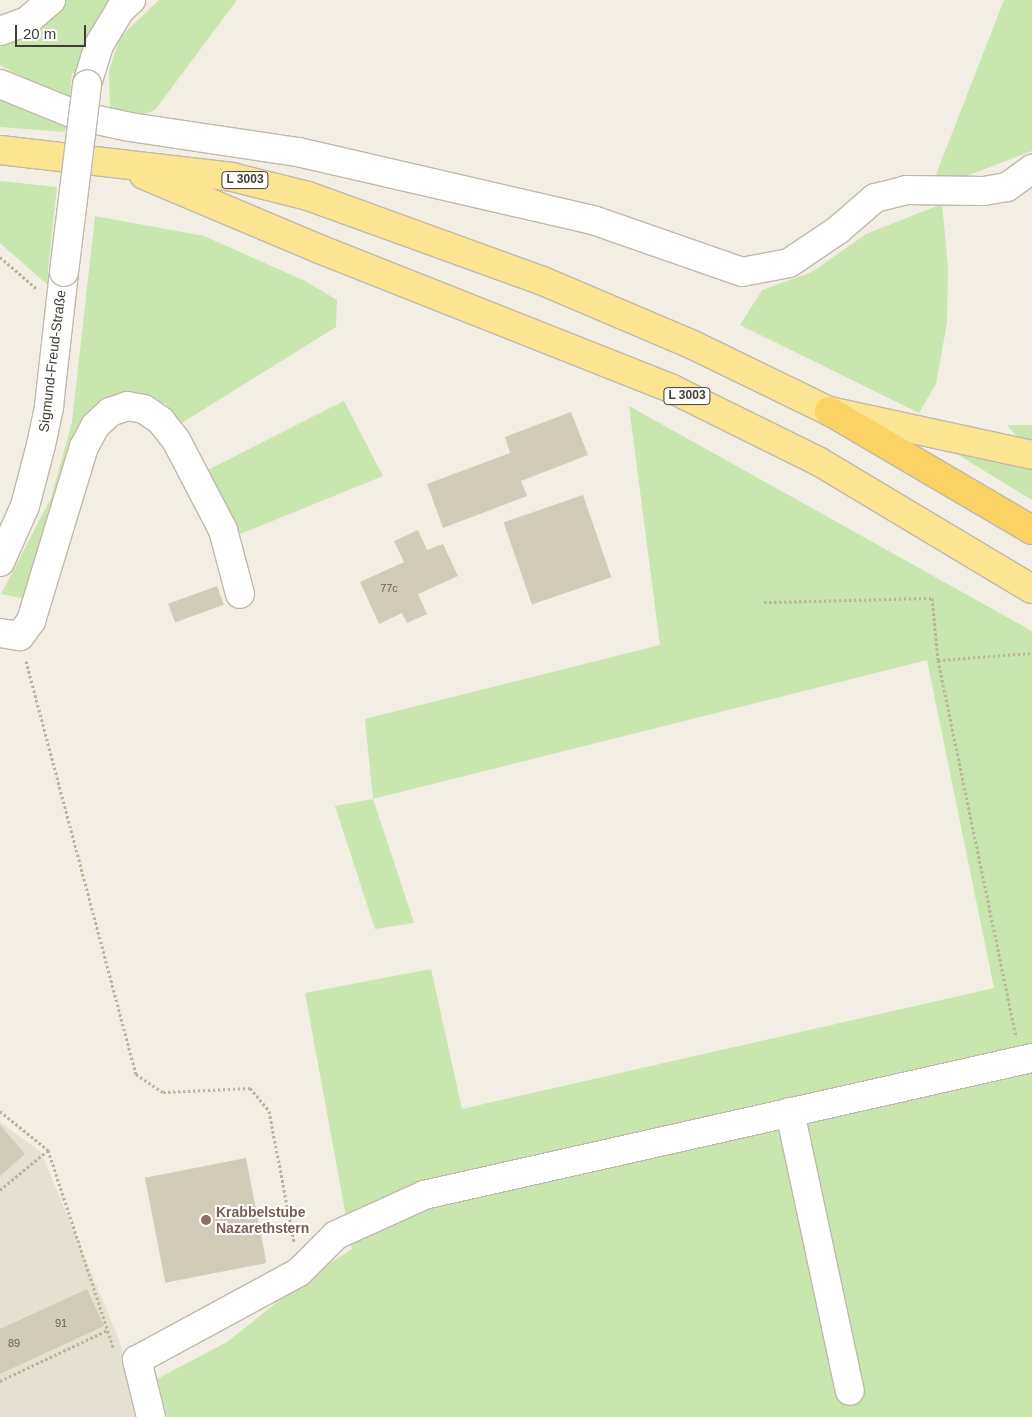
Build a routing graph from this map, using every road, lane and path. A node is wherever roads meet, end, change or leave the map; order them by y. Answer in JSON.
{"nodes":[{"id":1,"x":51,"y":0,"type":"edge"},
{"id":2,"x":131,"y":0,"type":"edge"},
{"id":3,"x":0,"y":31,"type":"edge"},
{"id":4,"x":0,"y":84,"type":"edge"},
{"id":5,"x":0,"y":150,"type":"edge"},
{"id":6,"x":124,"y":167,"type":"junction"},
{"id":7,"x":1032,"y":169,"type":"edge"},
{"id":8,"x":0,"y":257,"type":"edge"},
{"id":9,"x":59,"y":309,"type":"junction"},
{"id":10,"x":829,"y":411,"type":"junction"},
{"id":11,"x":1032,"y":455,"type":"edge"},
{"id":12,"x":1032,"y":530,"type":"edge"},
{"id":13,"x":0,"y":562,"type":"edge"},
{"id":14,"x":1032,"y":589,"type":"edge"},
{"id":15,"x":240,"y":594,"type":"dead end"},
{"id":16,"x":764,"y":602,"type":"dead end"},
{"id":17,"x":10,"y":634,"type":"edge"},
{"id":18,"x":1032,"y":653,"type":"edge"},
{"id":19,"x":938,"y":660,"type":"junction"},
{"id":20,"x":1026,"y":1059,"type":"edge"},
{"id":21,"x":0,"y":1111,"type":"edge"},
{"id":22,"x":790,"y":1112,"type":"junction"},
{"id":23,"x":48,"y":1150,"type":"junction"},
{"id":24,"x":0,"y":1190,"type":"edge"},
{"id":25,"x":299,"y":1272,"type":"junction"},
{"id":26,"x":108,"y":1330,"type":"junction"},
{"id":27,"x":137,"y":1360,"type":"junction"},
{"id":28,"x":0,"y":1381,"type":"edge"},
{"id":29,"x":850,"y":1391,"type":"dead end"},
{"id":30,"x":151,"y":1417,"type":"edge"}],
"edges":[{"from":1,"to":3,"type":"street"},
{"from":2,"to":9,"type":"street","name":"Sigmund-Freud-Straße","bridge":true},
{"from":4,"to":7,"type":"street"},
{"from":5,"to":6,"type":"main road","number":"L 3003"},
{"from":6,"to":10,"type":"main road","number":"L 3003"},
{"from":6,"to":14,"type":"main road","number":"L 3003"},
{"from":8,"to":9,"type":"path"},
{"from":9,"to":13,"type":"street","name":"Sigmund-Freud-Straße"},
{"from":10,"to":11,"type":"main road","number":"L 3003"},
{"from":10,"to":12,"type":"highway"},
{"from":15,"to":17,"type":"street"},
{"from":16,"to":19,"type":"path"},
{"from":17,"to":25,"type":"path"},
{"from":18,"to":19,"type":"path"},
{"from":19,"to":20,"type":"path"},
{"from":20,"to":22,"type":"street"},
{"from":21,"to":23,"type":"path"},
{"from":22,"to":25,"type":"street"},
{"from":22,"to":29,"type":"street"},
{"from":23,"to":24,"type":"path"},
{"from":23,"to":26,"type":"path"},
{"from":25,"to":27,"type":"street"},
{"from":26,"to":27,"type":"path"},
{"from":26,"to":28,"type":"path"},
{"from":27,"to":30,"type":"street"}]}
